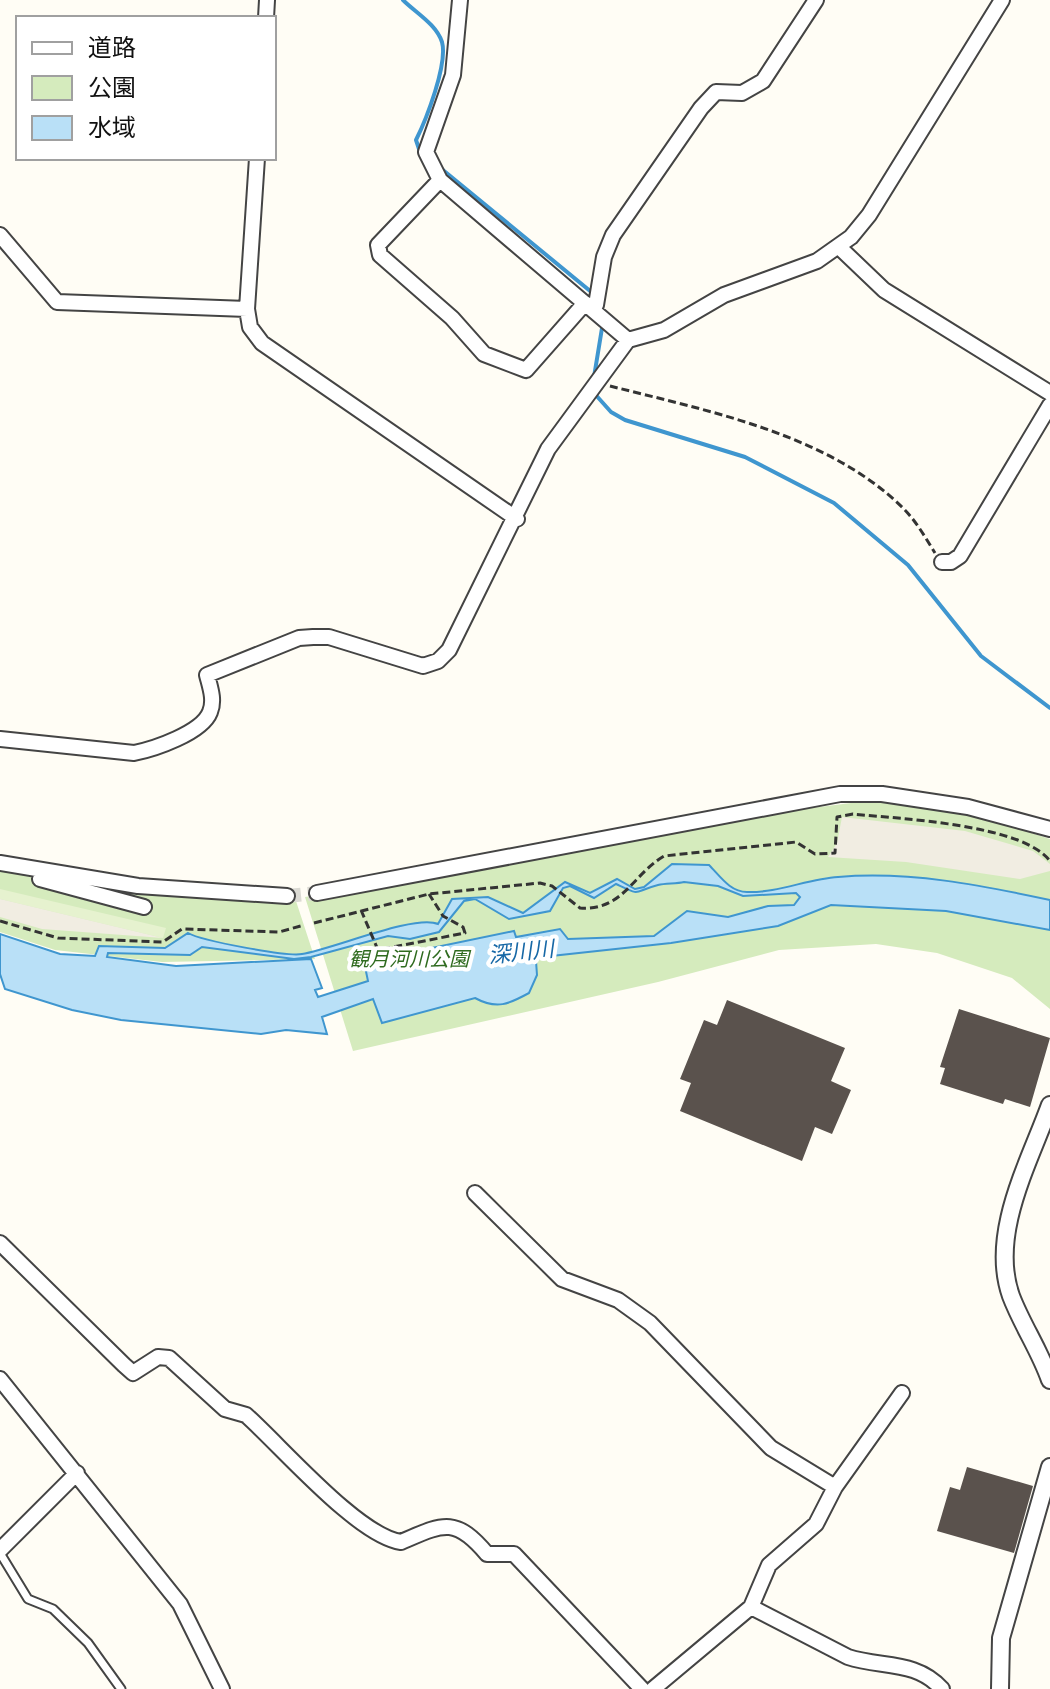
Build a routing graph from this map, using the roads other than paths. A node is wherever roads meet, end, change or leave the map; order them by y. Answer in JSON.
{"nodes":[{"id":1,"x":460,"y":0,"type":"edge"},
{"id":2,"x":816,"y":0,"type":"edge"},
{"id":3,"x":1002,"y":0,"type":"edge"},
{"id":4,"x":257,"y":160,"type":"edge"},
{"id":5,"x":440,"y":180,"type":"junction"},
{"id":6,"x":0,"y":235,"type":"edge"},
{"id":7,"x":839,"y":247,"type":"junction"},
{"id":8,"x":588,"y":305,"type":"junction"},
{"id":9,"x":247,"y":309,"type":"junction"},
{"id":10,"x":628,"y":340,"type":"junction"},
{"id":11,"x":1050,"y":393,"type":"edge"},
{"id":12,"x":1050,"y":405,"type":"edge"},
{"id":13,"x":517,"y":519,"type":"junction"},
{"id":14,"x":942,"y":562,"type":"road end"},
{"id":15,"x":0,"y":739,"type":"edge"},
{"id":16,"x":1050,"y":829,"type":"edge"},
{"id":17,"x":0,"y":863,"type":"edge"},
{"id":18,"x":29,"y":869,"type":"junction"},
{"id":19,"x":317,"y":893,"type":"tunnel mouth"},
{"id":20,"x":287,"y":896,"type":"tunnel mouth"},
{"id":21,"x":144,"y":907,"type":"dead end"},
{"id":22,"x":1050,"y":1105,"type":"edge"},
{"id":23,"x":1044,"y":1144,"type":"edge"},
{"id":24,"x":475,"y":1193,"type":"dead end"},
{"id":25,"x":0,"y":1243,"type":"edge"},
{"id":26,"x":0,"y":1379,"type":"edge"},
{"id":27,"x":1050,"y":1380,"type":"edge"},
{"id":28,"x":902,"y":1393,"type":"dead end"},
{"id":29,"x":1050,"y":1467,"type":"edge"},
{"id":30,"x":77,"y":1473,"type":"junction"},
{"id":31,"x":835,"y":1487,"type":"junction"},
{"id":32,"x":0,"y":1552,"type":"edge"},
{"id":33,"x":751,"y":1607,"type":"junction"},
{"id":34,"x":121,"y":1689,"type":"edge"},
{"id":35,"x":222,"y":1689,"type":"edge"},
{"id":36,"x":642,"y":1689,"type":"edge"},
{"id":37,"x":653,"y":1689,"type":"edge"},
{"id":38,"x":942,"y":1689,"type":"edge"},
{"id":39,"x":1000,"y":1689,"type":"edge"}],
"edges":[{"from":1,"to":5,"type":"street"},
{"from":2,"to":8,"type":"street"},
{"from":3,"to":7,"type":"street"},
{"from":4,"to":9,"type":"street"},
{"from":5,"to":8,"type":"street"},
{"from":5,"to":8,"type":"street"},
{"from":6,"to":9,"type":"street"},
{"from":7,"to":10,"type":"street"},
{"from":7,"to":11,"type":"street"},
{"from":8,"to":10,"type":"street"},
{"from":9,"to":13,"type":"street"},
{"from":10,"to":13,"type":"street"},
{"from":12,"to":14,"type":"street"},
{"from":13,"to":15,"type":"street"},
{"from":16,"to":19,"type":"street"},
{"from":17,"to":18,"type":"street"},
{"from":18,"to":20,"type":"street"},
{"from":18,"to":21,"type":"street"},
{"from":22,"to":23,"type":"street"},
{"from":23,"to":27,"type":"street"},
{"from":24,"to":31,"type":"street"},
{"from":25,"to":36,"type":"street"},
{"from":26,"to":30,"type":"street"},
{"from":28,"to":31,"type":"street"},
{"from":29,"to":39,"type":"street"},
{"from":30,"to":32,"type":"street"},
{"from":30,"to":35,"type":"street"},
{"from":31,"to":33,"type":"street"},
{"from":32,"to":34,"type":"lane"},
{"from":33,"to":37,"type":"street"},
{"from":33,"to":38,"type":"street"}]}
